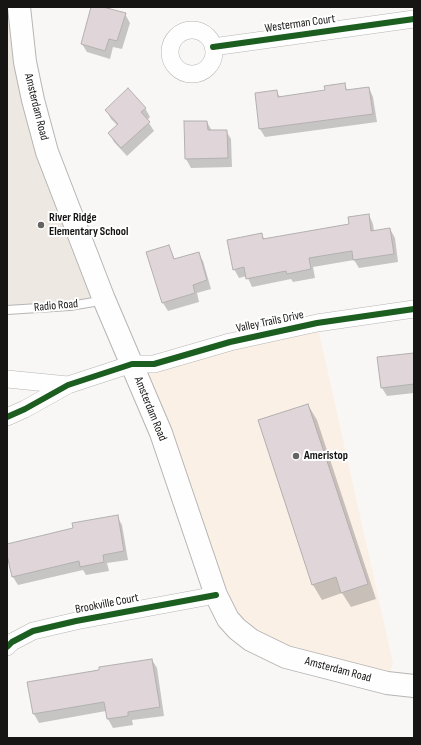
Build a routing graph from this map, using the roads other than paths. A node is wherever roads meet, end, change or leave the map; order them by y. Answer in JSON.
{"nodes":[{"id":1,"x":17,"y":13,"type":"edge"},
{"id":2,"x":414,"y":19,"type":"edge"},
{"id":3,"x":213,"y":48,"type":"dead end"},
{"id":4,"x":104,"y":297,"type":"junction"},
{"id":5,"x":414,"y":309,"type":"edge"},
{"id":6,"x":7,"y":310,"type":"edge"},
{"id":7,"x":132,"y":364,"type":"junction"},
{"id":8,"x":7,"y":379,"type":"edge"},
{"id":9,"x":68,"y":385,"type":"junction"},
{"id":10,"x":7,"y":417,"type":"edge"},
{"id":11,"x":216,"y":595,"type":"junction"},
{"id":12,"x":7,"y":647,"type":"edge"},
{"id":13,"x":414,"y":686,"type":"edge"}],
"edges":[{"from":1,"to":4,"type":"main road","name":"Amsterdam Road"},
{"from":2,"to":3,"type":"street","name":"Westerman Court"},
{"from":4,"to":6,"type":"lane","name":"Radio Road"},
{"from":4,"to":7,"type":"main road","name":"Amsterdam Road"},
{"from":5,"to":7,"type":"street","name":"Valley Trails Drive"},
{"from":7,"to":9,"type":"street","name":"Valley Trails Drive"},
{"from":7,"to":11,"type":"main road","name":"Amsterdam Road"},
{"from":8,"to":9,"type":"street"},
{"from":9,"to":10,"type":"street"},
{"from":11,"to":12,"type":"street","name":"Brookville Court"},
{"from":11,"to":13,"type":"main road","name":"Amsterdam Road"}]}
